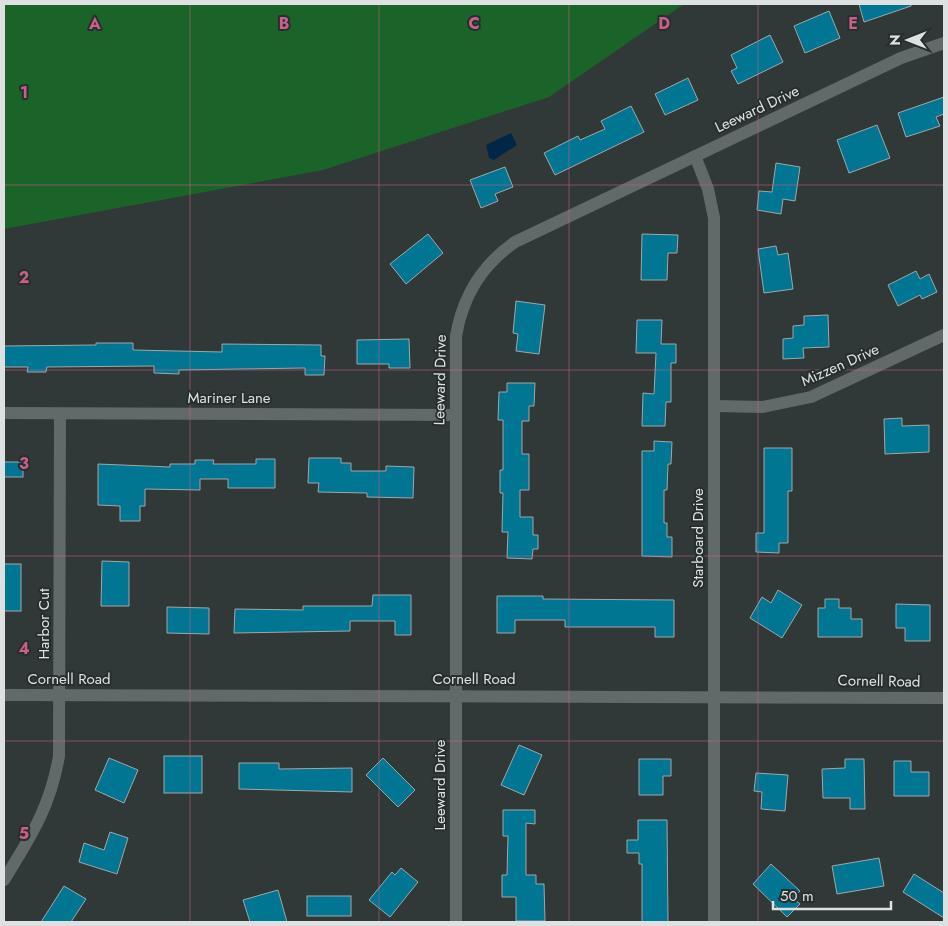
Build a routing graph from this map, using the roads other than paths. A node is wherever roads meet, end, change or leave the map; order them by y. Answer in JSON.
{"nodes":[{"id":1,"x":944,"y":44,"type":"edge"},
{"id":2,"x":695,"y":156,"type":"junction"},
{"id":3,"x":944,"y":335,"type":"edge"},
{"id":4,"x":714,"y":406,"type":"junction"},
{"id":5,"x":4,"y":413,"type":"edge"},
{"id":6,"x":60,"y":414,"type":"junction"},
{"id":7,"x":455,"y":415,"type":"junction"},
{"id":8,"x":4,"y":695,"type":"edge"},
{"id":9,"x":60,"y":696,"type":"junction"},
{"id":10,"x":456,"y":696,"type":"junction"},
{"id":11,"x":714,"y":696,"type":"junction"},
{"id":12,"x":944,"y":698,"type":"edge"},
{"id":13,"x":4,"y":880,"type":"edge"},
{"id":14,"x":456,"y":922,"type":"edge"},
{"id":15,"x":714,"y":922,"type":"edge"}],
"edges":[{"from":1,"to":2,"type":"street","name":"Leeward Drive"},
{"from":2,"to":4,"type":"street","name":"Starboard Drive"},
{"from":2,"to":7,"type":"street","name":"Leeward Drive"},
{"from":3,"to":4,"type":"street","name":"Mizzen Drive"},
{"from":4,"to":11,"type":"street","name":"Starboard Drive"},
{"from":5,"to":6,"type":"street","name":"Mariner Lane"},
{"from":6,"to":7,"type":"street","name":"Mariner Lane"},
{"from":6,"to":9,"type":"street","name":"Harbor Cut"},
{"from":7,"to":10,"type":"street","name":"Leeward Drive"},
{"from":8,"to":9,"type":"street","name":"Cornell Road"},
{"from":9,"to":10,"type":"street","name":"Cornell Road"},
{"from":9,"to":13,"type":"street","name":"Harbor Cut"},
{"from":10,"to":11,"type":"street","name":"Cornell Road"},
{"from":10,"to":14,"type":"street","name":"Leeward Drive"},
{"from":11,"to":12,"type":"street","name":"Cornell Road"},
{"from":11,"to":15,"type":"street","name":"Starboard Drive"}]}
